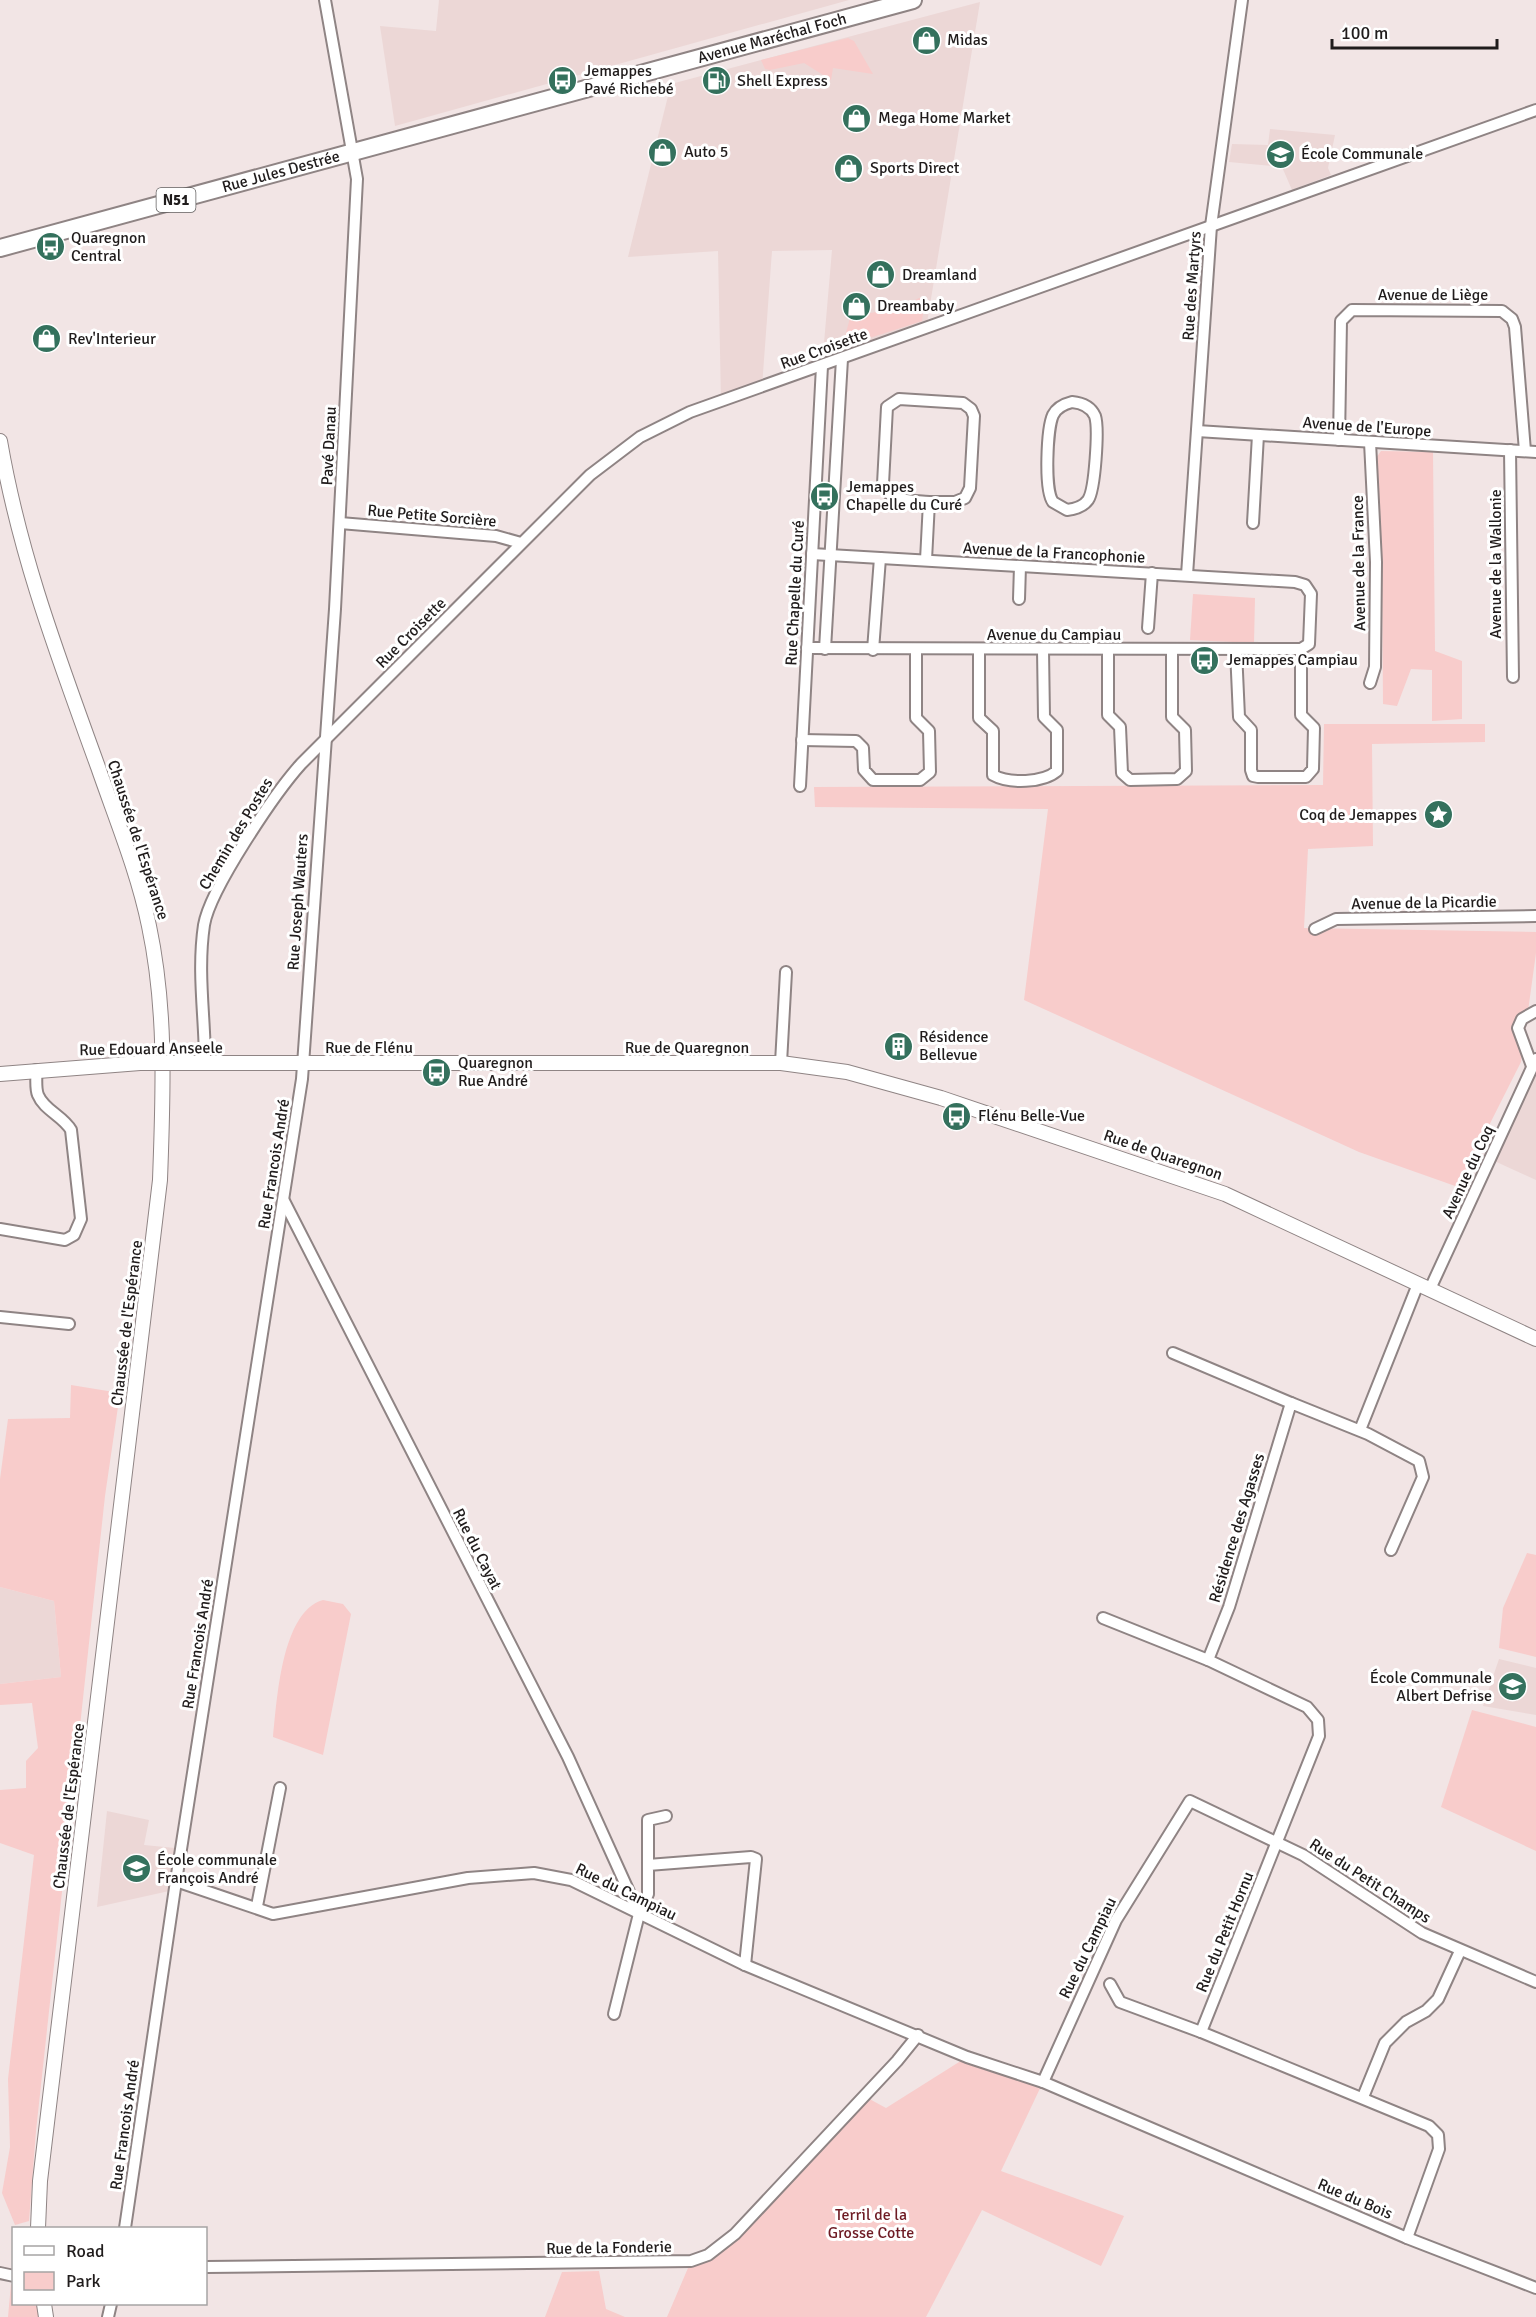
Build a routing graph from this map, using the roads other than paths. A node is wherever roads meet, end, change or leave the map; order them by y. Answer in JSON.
{"nodes":[{"id":1,"x":325,"y":0,"type":"edge"},
{"id":2,"x":913,"y":0,"type":"edge"},
{"id":3,"x":1242,"y":0,"type":"edge"},
{"id":4,"x":1536,"y":110,"type":"edge"},
{"id":5,"x":352,"y":153,"type":"junction"},
{"id":6,"x":1211,"y":226,"type":"junction"},
{"id":7,"x":0,"y":248,"type":"edge"},
{"id":8,"x":842,"y":358,"type":"junction"},
{"id":9,"x":822,"y":366,"type":"junction"},
{"id":10,"x":1197,"y":431,"type":"junction"},
{"id":11,"x":1258,"y":435,"type":"junction"},
{"id":12,"x":1339,"y":440,"type":"junction"},
{"id":13,"x":0,"y":441,"type":"edge"},
{"id":14,"x":1370,"y":442,"type":"junction"},
{"id":15,"x":1510,"y":450,"type":"junction"},
{"id":16,"x":1531,"y":452,"type":"edge"},
{"id":17,"x":1093,"y":480,"type":"joint"},
{"id":18,"x":929,"y":502,"type":"junction"},
{"id":19,"x":340,"y":523,"type":"junction"},
{"id":20,"x":1253,"y":523,"type":"dead end"},
{"id":21,"x":521,"y":543,"type":"junction"},
{"id":22,"x":812,"y":554,"type":"junction"},
{"id":23,"x":831,"y":554,"type":"junction"},
{"id":24,"x":880,"y":558,"type":"junction"},
{"id":25,"x":926,"y":560,"type":"junction"},
{"id":26,"x":1020,"y":566,"type":"junction"},
{"id":27,"x":1152,"y":573,"type":"junction"},
{"id":28,"x":1187,"y":575,"type":"junction"},
{"id":29,"x":1019,"y":599,"type":"dead end"},
{"id":30,"x":1148,"y":628,"type":"dead end"},
{"id":31,"x":807,"y":648,"type":"junction"},
{"id":32,"x":825,"y":649,"type":"junction"},
{"id":33,"x":873,"y":650,"type":"junction"},
{"id":34,"x":916,"y":650,"type":"junction"},
{"id":35,"x":979,"y":650,"type":"junction"},
{"id":36,"x":1043,"y":650,"type":"junction"},
{"id":37,"x":1108,"y":650,"type":"junction"},
{"id":38,"x":1172,"y":650,"type":"junction"},
{"id":39,"x":1236,"y":650,"type":"junction"},
{"id":40,"x":1301,"y":650,"type":"junction"},
{"id":41,"x":1513,"y":677,"type":"dead end"},
{"id":42,"x":1370,"y":682,"type":"dead end"},
{"id":43,"x":802,"y":740,"type":"junction"},
{"id":44,"x":324,"y":742,"type":"junction"},
{"id":45,"x":800,"y":786,"type":"dead end"},
{"id":46,"x":1536,"y":916,"type":"edge"},
{"id":47,"x":1315,"y":929,"type":"dead end"},
{"id":48,"x":786,"y":972,"type":"dead end"},
{"id":49,"x":1534,"y":1013,"type":"edge"},
{"id":50,"x":1524,"y":1042,"type":"junction"},
{"id":51,"x":1536,"y":1045,"type":"edge"},
{"id":52,"x":200,"y":1063,"type":"junction"},
{"id":53,"x":781,"y":1063,"type":"junction"},
{"id":54,"x":1534,"y":1063,"type":"edge"},
{"id":55,"x":303,"y":1065,"type":"junction"},
{"id":56,"x":615,"y":1065,"type":"joint"},
{"id":57,"x":36,"y":1070,"type":"junction"},
{"id":58,"x":0,"y":1074,"type":"edge"},
{"id":59,"x":284,"y":1201,"type":"junction"},
{"id":60,"x":0,"y":1228,"type":"edge"},
{"id":61,"x":1424,"y":1287,"type":"junction"},
{"id":62,"x":0,"y":1317,"type":"edge"},
{"id":63,"x":69,"y":1324,"type":"dead end"},
{"id":64,"x":1536,"y":1339,"type":"edge"},
{"id":65,"x":1173,"y":1353,"type":"dead end"},
{"id":66,"x":1291,"y":1403,"type":"junction"},
{"id":67,"x":1360,"y":1430,"type":"junction"},
{"id":68,"x":1391,"y":1550,"type":"dead end"},
{"id":69,"x":1103,"y":1618,"type":"dead end"},
{"id":70,"x":1208,"y":1660,"type":"junction"},
{"id":71,"x":280,"y":1788,"type":"dead end"},
{"id":72,"x":1190,"y":1801,"type":"joint"},
{"id":73,"x":666,"y":1816,"type":"dead end"},
{"id":74,"x":1277,"y":1843,"type":"junction"},
{"id":75,"x":648,"y":1865,"type":"junction"},
{"id":76,"x":176,"y":1881,"type":"junction"},
{"id":77,"x":257,"y":1906,"type":"junction"},
{"id":78,"x":639,"y":1914,"type":"junction"},
{"id":79,"x":1460,"y":1951,"type":"junction"},
{"id":80,"x":745,"y":1965,"type":"junction"},
{"id":81,"x":1536,"y":1982,"type":"edge"},
{"id":82,"x":1110,"y":1984,"type":"dead end"},
{"id":83,"x":614,"y":2014,"type":"dead end"},
{"id":84,"x":1201,"y":2032,"type":"junction"},
{"id":85,"x":918,"y":2035,"type":"junction"},
{"id":86,"x":1043,"y":2082,"type":"junction"},
{"id":87,"x":1363,"y":2097,"type":"junction"},
{"id":88,"x":1164,"y":2134,"type":"joint"},
{"id":89,"x":38,"y":2227,"type":"edge"},
{"id":90,"x":125,"y":2227,"type":"edge"},
{"id":91,"x":1407,"y":2238,"type":"junction"},
{"id":92,"x":207,"y":2267,"type":"edge"},
{"id":93,"x":1536,"y":2288,"type":"edge"}],
"edges":[{"from":1,"to":5,"type":"street","name":"Pavé Danau"},
{"from":2,"to":5,"type":"main road","name":"Avenue Maréchal Foch","number":"N51"},
{"from":3,"to":6,"type":"street","name":"Rue des Martyrs"},
{"from":4,"to":6,"type":"street","name":"Rue Croisette"},
{"from":5,"to":7,"type":"main road","name":"Rue Jules Destrée","number":"N51"},
{"from":5,"to":19,"type":"street","name":"Pavé Danau"},
{"from":6,"to":8,"type":"street","name":"Rue Croisette"},
{"from":6,"to":10,"type":"street","name":"Rue des Martyrs"},
{"from":8,"to":9,"type":"street","name":"Rue Croisette"},
{"from":8,"to":23,"type":"street"},
{"from":9,"to":21,"type":"street","name":"Rue Croisette"},
{"from":9,"to":22,"type":"street","name":"Rue Chapelle du Curé"},
{"from":10,"to":11,"type":"street","name":"Avenue de l'Europe"},
{"from":10,"to":28,"type":"street","name":"Rue des Martyrs"},
{"from":11,"to":12,"type":"street","name":"Avenue de l'Europe"},
{"from":11,"to":20,"type":"street"},
{"from":12,"to":14,"type":"street","name":"Avenue de l'Europe"},
{"from":12,"to":16,"type":"street","name":"Avenue de Liège"},
{"from":13,"to":89,"type":"main road","name":"Chaussée de l'Espérance"},
{"from":14,"to":15,"type":"street","name":"Avenue de l'Europe"},
{"from":14,"to":42,"type":"street","name":"Avenue de la France"},
{"from":15,"to":16,"type":"street","name":"Avenue de l'Europe"},
{"from":15,"to":41,"type":"street","name":"Avenue de la Wallonie"},
{"from":17,"to":17,"type":"street"},
{"from":18,"to":18,"type":"street"},
{"from":18,"to":25,"type":"street"},
{"from":19,"to":21,"type":"street","name":"Rue Petite Sorcière"},
{"from":19,"to":44,"type":"street","name":"Pavé Danau"},
{"from":21,"to":44,"type":"street","name":"Rue Croisette"},
{"from":22,"to":23,"type":"street","name":"Avenue de la Francophonie"},
{"from":22,"to":31,"type":"street","name":"Rue Chapelle du Curé"},
{"from":23,"to":24,"type":"street","name":"Avenue de la Francophonie"},
{"from":23,"to":32,"type":"street"},
{"from":24,"to":25,"type":"street","name":"Avenue de la Francophonie"},
{"from":24,"to":33,"type":"street"},
{"from":25,"to":26,"type":"street","name":"Avenue de la Francophonie"},
{"from":26,"to":27,"type":"street","name":"Avenue de la Francophonie"},
{"from":26,"to":29,"type":"street"},
{"from":27,"to":28,"type":"street","name":"Avenue de la Francophonie"},
{"from":27,"to":30,"type":"street"},
{"from":28,"to":40,"type":"street","name":"Avenue de la Francophonie"},
{"from":31,"to":32,"type":"street","name":"Avenue du Campiau"},
{"from":31,"to":43,"type":"street","name":"Rue Chapelle du Curé"},
{"from":32,"to":33,"type":"street","name":"Avenue du Campiau"},
{"from":33,"to":34,"type":"street","name":"Avenue du Campiau"},
{"from":34,"to":35,"type":"street","name":"Avenue du Campiau"},
{"from":34,"to":43,"type":"street"},
{"from":35,"to":36,"type":"street","name":"Avenue du Campiau"},
{"from":35,"to":36,"type":"street"},
{"from":36,"to":37,"type":"street","name":"Avenue du Campiau"},
{"from":37,"to":38,"type":"street","name":"Avenue du Campiau"},
{"from":37,"to":38,"type":"street"},
{"from":38,"to":39,"type":"street","name":"Avenue du Campiau"},
{"from":39,"to":40,"type":"street","name":"Avenue du Campiau"},
{"from":39,"to":40,"type":"street"},
{"from":43,"to":45,"type":"street","name":"Rue Chapelle du Curé"},
{"from":44,"to":52,"type":"street","name":"Chemin des Postes"},
{"from":44,"to":55,"type":"street","name":"Rue Joseph Wauters"},
{"from":46,"to":47,"type":"street","name":"Avenue de la Picardie"},
{"from":48,"to":53,"type":"street"},
{"from":49,"to":50,"type":"street"},
{"from":50,"to":51,"type":"street"},
{"from":50,"to":54,"type":"street","name":"Avenue du Coq"},
{"from":52,"to":55,"type":"main road","name":"Rue Edouard Anseele"},
{"from":52,"to":57,"type":"main road","name":"Rue Edouard Anseele","bridge":true},
{"from":53,"to":56,"type":"main road","name":"Rue de Quaregnon"},
{"from":53,"to":61,"type":"main road","name":"Rue de Quaregnon"},
{"from":54,"to":61,"type":"street","name":"Avenue du Coq"},
{"from":55,"to":56,"type":"main road","name":"Rue de Flénu"},
{"from":55,"to":59,"type":"street","name":"Rue Francois André"},
{"from":57,"to":58,"type":"main road","name":"Rue Edouard Anseele"},
{"from":57,"to":60,"type":"street"},
{"from":59,"to":76,"type":"street","name":"Rue Francois André"},
{"from":59,"to":78,"type":"street","name":"Rue du Cayat"},
{"from":61,"to":64,"type":"main road","name":"Rue de Quaregnon"},
{"from":61,"to":67,"type":"street"},
{"from":62,"to":63,"type":"street"},
{"from":65,"to":66,"type":"street"},
{"from":66,"to":67,"type":"street"},
{"from":66,"to":70,"type":"street","name":"Résidence des Agasses"},
{"from":67,"to":68,"type":"street"},
{"from":69,"to":70,"type":"street"},
{"from":70,"to":74,"type":"street"},
{"from":71,"to":77,"type":"street"},
{"from":72,"to":74,"type":"street","name":"Rue du Petit Champs"},
{"from":72,"to":86,"type":"street","name":"Rue du Campiau"},
{"from":73,"to":75,"type":"street"},
{"from":74,"to":79,"type":"street","name":"Rue du Petit Champs"},
{"from":74,"to":84,"type":"street","name":"Rue du Petit Hornu"},
{"from":75,"to":78,"type":"street"},
{"from":75,"to":80,"type":"street"},
{"from":76,"to":77,"type":"street","name":"Rue du Campiau"},
{"from":76,"to":90,"type":"street","name":"Rue Francois André"},
{"from":77,"to":78,"type":"street","name":"Rue du Campiau"},
{"from":78,"to":80,"type":"street","name":"Rue du Campiau"},
{"from":78,"to":83,"type":"street"},
{"from":79,"to":81,"type":"street","name":"Rue du Petit Champs"},
{"from":79,"to":87,"type":"street"},
{"from":80,"to":85,"type":"street","name":"Rue du Campiau"},
{"from":82,"to":84,"type":"street"},
{"from":84,"to":87,"type":"street"},
{"from":85,"to":86,"type":"street","name":"Rue du Campiau"},
{"from":85,"to":92,"type":"street","name":"Rue de la Fonderie"},
{"from":86,"to":88,"type":"street","name":"Rue du Campiau"},
{"from":87,"to":91,"type":"street"},
{"from":88,"to":91,"type":"street","name":"Rue du Bois"},
{"from":91,"to":93,"type":"street","name":"Rue du Bois"}]}
